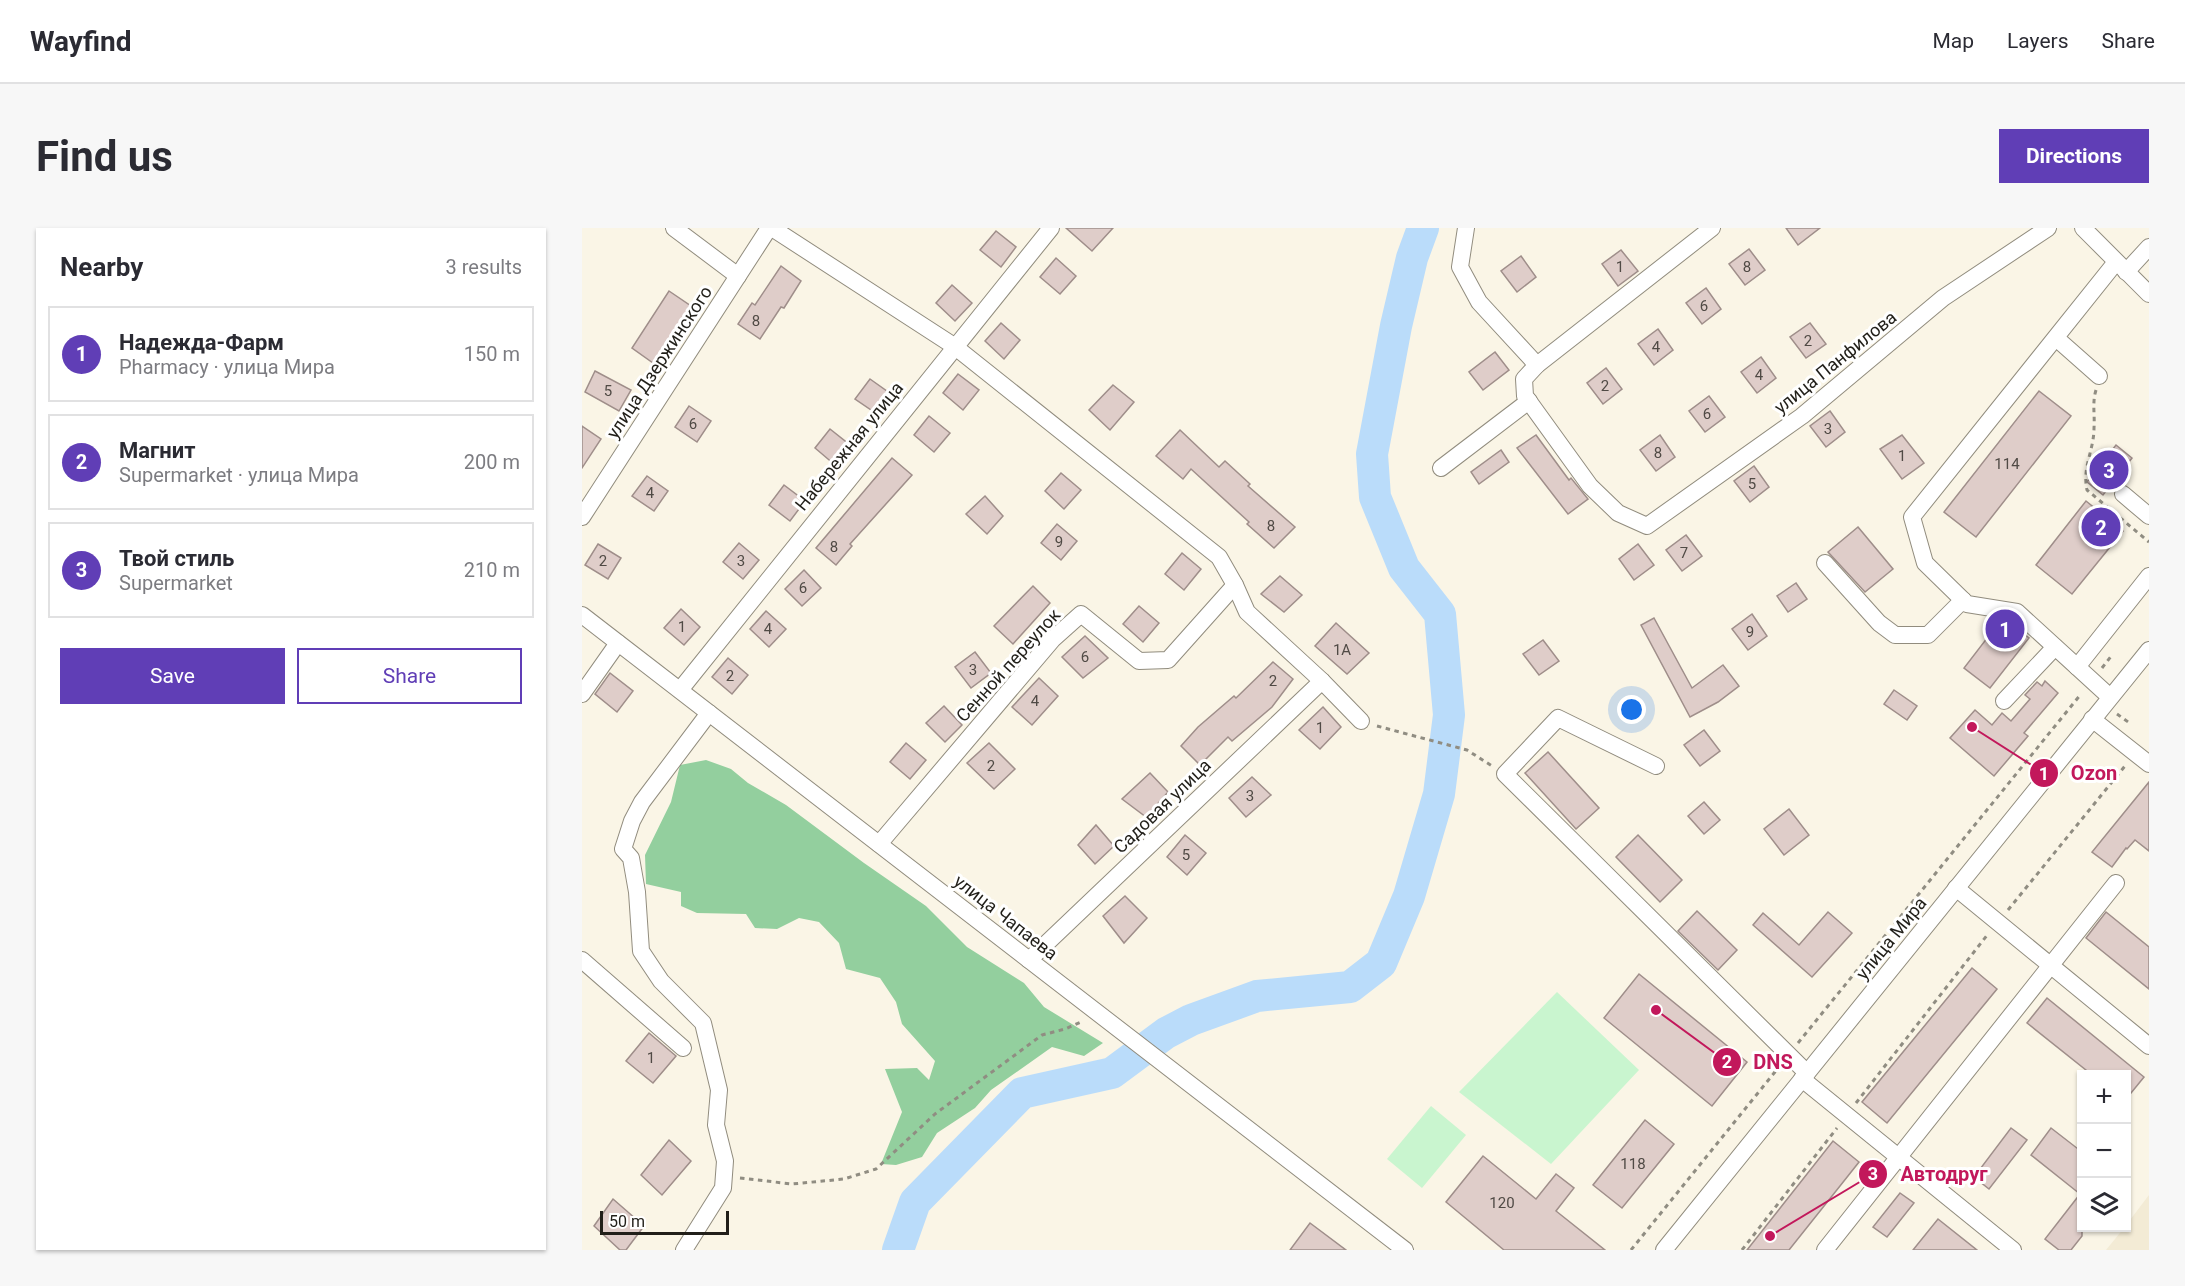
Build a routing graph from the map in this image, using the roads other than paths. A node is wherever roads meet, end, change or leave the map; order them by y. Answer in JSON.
{"nodes":[{"id":1,"x":674,"y":228,"type":"edge"},
{"id":2,"x":770,"y":228,"type":"edge"},
{"id":3,"x":1051,"y":228,"type":"edge"},
{"id":4,"x":1466,"y":228,"type":"edge"},
{"id":5,"x":1712,"y":228,"type":"edge"},
{"id":6,"x":2048,"y":228,"type":"edge"},
{"id":7,"x":2083,"y":228,"type":"edge"},
{"id":8,"x":2149,"y":247,"type":"edge"},
{"id":9,"x":2121,"y":267,"type":"junction"},
{"id":10,"x":738,"y":276,"type":"junction"},
{"id":11,"x":2149,"y":294,"type":"edge"},
{"id":12,"x":2056,"y":338,"type":"junction"},
{"id":13,"x":954,"y":346,"type":"junction"},
{"id":14,"x":1537,"y":365,"type":"junction"},
{"id":15,"x":2099,"y":376,"type":"road end"},
{"id":16,"x":1529,"y":401,"type":"junction"},
{"id":17,"x":1441,"y":468,"type":"dead end"},
{"id":18,"x":2123,"y":494,"type":"dead end"},
{"id":19,"x":2149,"y":516,"type":"edge"},
{"id":20,"x":582,"y":517,"type":"edge"},
{"id":21,"x":1825,"y":563,"type":"dead end"},
{"id":22,"x":2149,"y":576,"type":"edge"},
{"id":23,"x":1235,"y":585,"type":"junction"},
{"id":24,"x":1963,"y":600,"type":"junction"},
{"id":25,"x":582,"y":615,"type":"edge"},
{"id":26,"x":618,"y":643,"type":"junction"},
{"id":27,"x":2055,"y":647,"type":"junction"},
{"id":28,"x":2147,"y":656,"type":"edge"},
{"id":29,"x":2077,"y":667,"type":"junction"},
{"id":30,"x":1322,"y":681,"type":"junction"},
{"id":31,"x":680,"y":690,"type":"junction"},
{"id":32,"x":582,"y":694,"type":"edge"},
{"id":33,"x":2109,"y":698,"type":"junction"},
{"id":34,"x":2004,"y":701,"type":"dead end"},
{"id":35,"x":709,"y":713,"type":"junction"},
{"id":36,"x":2092,"y":719,"type":"junction"},
{"id":37,"x":1361,"y":721,"type":"road end"},
{"id":38,"x":2149,"y":765,"type":"edge"},
{"id":39,"x":1656,"y":766,"type":"dead end"},
{"id":40,"x":879,"y":844,"type":"junction"},
{"id":41,"x":2116,"y":883,"type":"dead end"},
{"id":42,"x":1956,"y":888,"type":"junction"},
{"id":43,"x":582,"y":960,"type":"edge"},
{"id":44,"x":1029,"y":960,"type":"junction"},
{"id":45,"x":2050,"y":966,"type":"junction"},
{"id":46,"x":2149,"y":1046,"type":"edge"},
{"id":47,"x":683,"y":1048,"type":"dead end"},
{"id":48,"x":1804,"y":1076,"type":"junction"},
{"id":49,"x":1898,"y":1157,"type":"junction"},
{"id":50,"x":684,"y":1250,"type":"edge"},
{"id":51,"x":1406,"y":1250,"type":"edge"},
{"id":52,"x":1664,"y":1250,"type":"edge"},
{"id":53,"x":1825,"y":1250,"type":"edge"},
{"id":54,"x":2013,"y":1250,"type":"edge"}],
"edges":[{"from":1,"to":10,"type":"street"},
{"from":2,"to":10,"type":"street","name":"улица Дзержинского"},
{"from":2,"to":13,"type":"street"},
{"from":3,"to":13,"type":"street","name":"Набережная улица"},
{"from":4,"to":14,"type":"street"},
{"from":5,"to":14,"type":"street"},
{"from":6,"to":16,"type":"street","name":"улица Панфилова"},
{"from":7,"to":9,"type":"street"},
{"from":8,"to":9,"type":"street"},
{"from":9,"to":11,"type":"street"},
{"from":9,"to":12,"type":"street"},
{"from":10,"to":20,"type":"street","name":"улица Дзержинского"},
{"from":12,"to":15,"type":"street"},
{"from":12,"to":24,"type":"street"},
{"from":13,"to":23,"type":"street"},
{"from":13,"to":31,"type":"street","name":"Набережная улица"},
{"from":14,"to":16,"type":"street"},
{"from":16,"to":17,"type":"street"},
{"from":18,"to":19,"type":"street"},
{"from":21,"to":24,"type":"street"},
{"from":22,"to":29,"type":"street"},
{"from":23,"to":30,"type":"street"},
{"from":23,"to":40,"type":"street","name":"Сенной переулок"},
{"from":24,"to":27,"type":"street"},
{"from":25,"to":26,"type":"street","name":"улица Чапаева"},
{"from":26,"to":31,"type":"street","name":"улица Чапаева"},
{"from":26,"to":32,"type":"street"},
{"from":27,"to":29,"type":"street"},
{"from":27,"to":34,"type":"street"},
{"from":28,"to":33,"type":"street","name":"улица Мира"},
{"from":29,"to":33,"type":"street"},
{"from":30,"to":37,"type":"street"},
{"from":30,"to":44,"type":"street","name":"Садовая улица"},
{"from":31,"to":35,"type":"street","name":"улица Чапаева"},
{"from":33,"to":36,"type":"street","name":"улица Мира"},
{"from":35,"to":40,"type":"street","name":"улица Чапаева"},
{"from":35,"to":50,"type":"street"},
{"from":36,"to":38,"type":"street"},
{"from":36,"to":42,"type":"street","name":"улица Мира"},
{"from":39,"to":48,"type":"street"},
{"from":40,"to":44,"type":"street","name":"улица Чапаева"},
{"from":41,"to":45,"type":"street"},
{"from":42,"to":45,"type":"street"},
{"from":42,"to":48,"type":"street","name":"улица Мира"},
{"from":43,"to":47,"type":"street"},
{"from":44,"to":51,"type":"street","name":"улица Чапаева"},
{"from":45,"to":46,"type":"street"},
{"from":45,"to":49,"type":"street"},
{"from":48,"to":49,"type":"street"},
{"from":48,"to":52,"type":"street","name":"улица Мира"},
{"from":49,"to":53,"type":"street"},
{"from":49,"to":54,"type":"street"}]}
